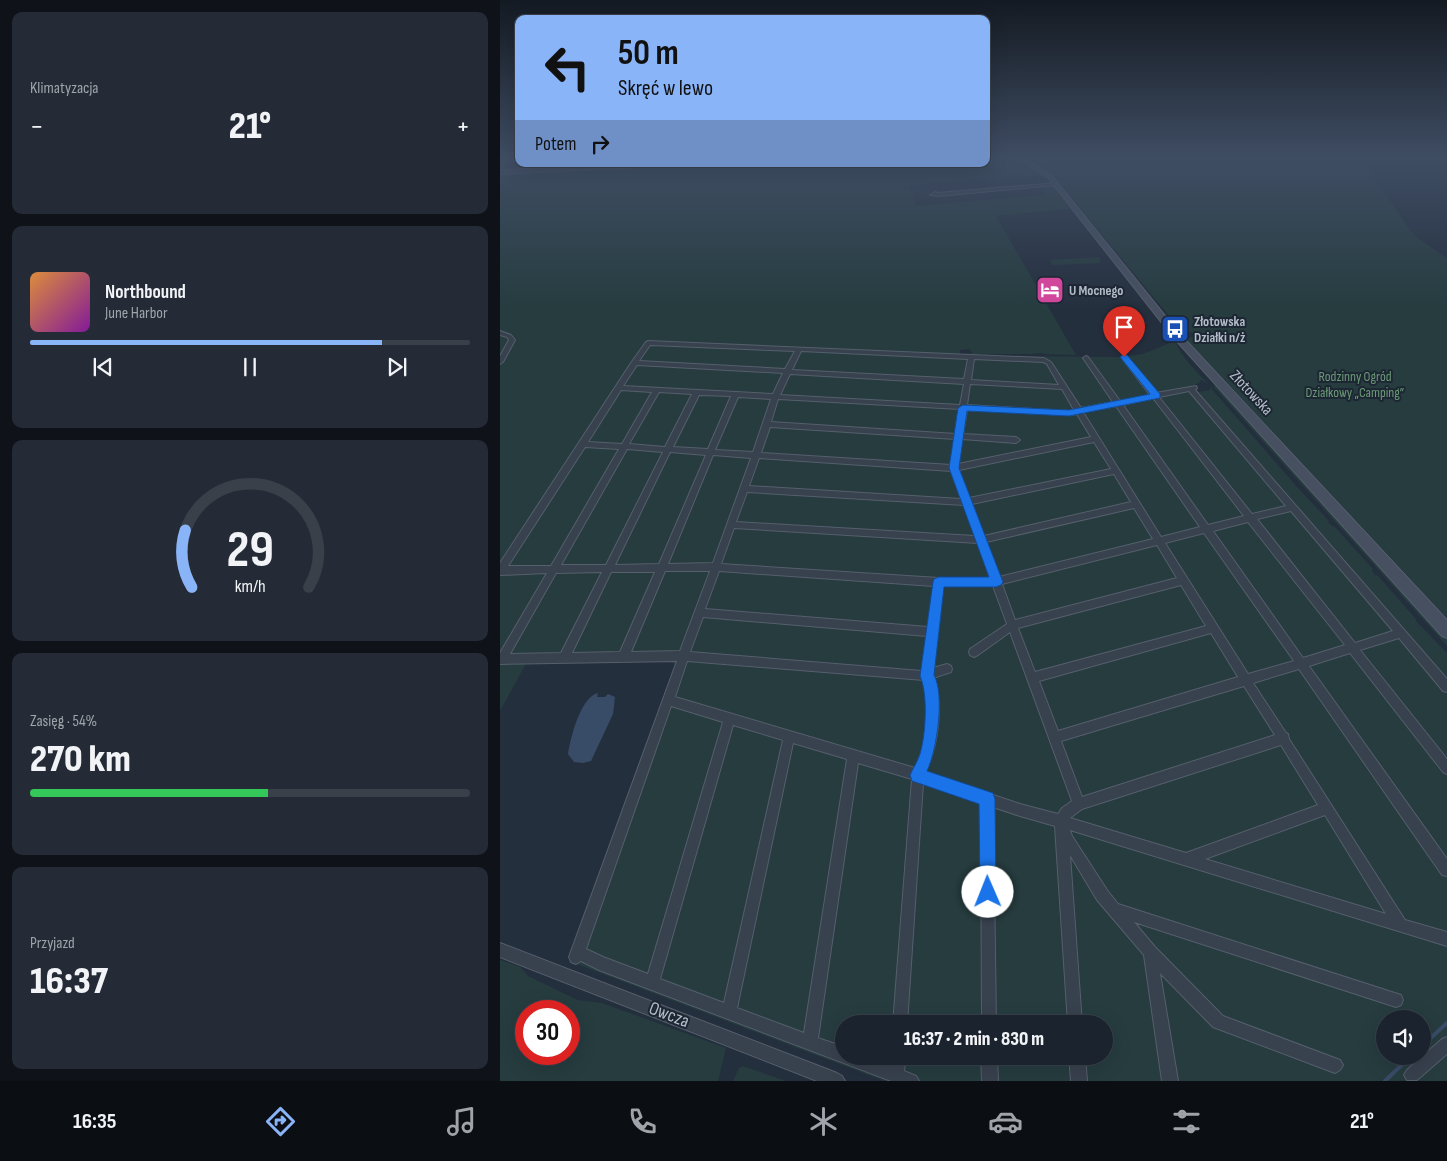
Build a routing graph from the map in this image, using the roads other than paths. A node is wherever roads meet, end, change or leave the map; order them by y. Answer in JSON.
{"nodes":[{"id":1,"x":1076,"y":209,"type":"edge"},
{"id":2,"x":500,"y":333,"type":"edge"},
{"id":3,"x":799,"y":349,"type":"junction"},
{"id":4,"x":1124,"y":357,"type":"dead end"},
{"id":5,"x":971,"y":358,"type":"junction"},
{"id":6,"x":1086,"y":358,"type":"dead end"},
{"id":7,"x":500,"y":362,"type":"edge"},
{"id":8,"x":634,"y":363,"type":"junction"},
{"id":9,"x":788,"y":372,"type":"junction"},
{"id":10,"x":967,"y":382,"type":"junction"},
{"id":11,"x":1062,"y":387,"type":"junction"},
{"id":12,"x":618,"y":388,"type":"junction"},
{"id":13,"x":657,"y":390,"type":"junction"},
{"id":14,"x":696,"y":393,"type":"junction"},
{"id":15,"x":735,"y":395,"type":"junction"},
{"id":16,"x":1156,"y":396,"type":"junction"},
{"id":17,"x":775,"y":397,"type":"junction"},
{"id":18,"x":1117,"y":403,"type":"junction"},
{"id":19,"x":963,"y":408,"type":"junction"},
{"id":20,"x":1078,"y":411,"type":"junction"},
{"id":21,"x":767,"y":424,"type":"junction"},
{"id":22,"x":958,"y":436,"type":"junction"},
{"id":23,"x":1096,"y":439,"type":"junction"},
{"id":24,"x":1016,"y":440,"type":"dead end"},
{"id":25,"x":582,"y":444,"type":"junction"},
{"id":26,"x":625,"y":446,"type":"junction"},
{"id":27,"x":668,"y":449,"type":"junction"},
{"id":28,"x":710,"y":452,"type":"junction"},
{"id":29,"x":755,"y":455,"type":"junction"},
{"id":30,"x":954,"y":468,"type":"junction"},
{"id":31,"x":1116,"y":470,"type":"junction"},
{"id":32,"x":744,"y":488,"type":"junction"},
{"id":33,"x":967,"y":502,"type":"junction"},
{"id":34,"x":1137,"y":504,"type":"junction"},
{"id":35,"x":1293,"y":508,"type":"junction"},
{"id":36,"x":1250,"y":518,"type":"junction"},
{"id":37,"x":731,"y":525,"type":"junction"},
{"id":38,"x":1207,"y":529,"type":"junction"},
{"id":39,"x":981,"y":540,"type":"junction"},
{"id":40,"x":1160,"y":541,"type":"junction"},
{"id":41,"x":661,"y":567,"type":"junction"},
{"id":42,"x":716,"y":567,"type":"junction"},
{"id":43,"x":555,"y":568,"type":"junction"},
{"id":44,"x":608,"y":568,"type":"junction"},
{"id":45,"x":500,"y":571,"type":"edge"},
{"id":46,"x":1184,"y":580,"type":"junction"},
{"id":47,"x":939,"y":582,"type":"junction"},
{"id":48,"x":996,"y":582,"type":"junction"},
{"id":49,"x":700,"y":613,"type":"junction"},
{"id":50,"x":1013,"y":625,"type":"junction"},
{"id":51,"x":1213,"y":628,"type":"junction"},
{"id":52,"x":1447,"y":631,"type":"edge"},
{"id":53,"x":932,"y":632,"type":"junction"},
{"id":54,"x":1401,"y":633,"type":"junction"},
{"id":55,"x":1352,"y":647,"type":"junction"},
{"id":56,"x":974,"y":652,"type":"dead end"},
{"id":57,"x":624,"y":656,"type":"junction"},
{"id":58,"x":684,"y":656,"type":"junction"},
{"id":59,"x":564,"y":658,"type":"junction"},
{"id":60,"x":501,"y":659,"type":"edge"},
{"id":61,"x":1301,"y":663,"type":"junction"},
{"id":62,"x":946,"y":669,"type":"dead end"},
{"id":63,"x":927,"y":676,"type":"junction"},
{"id":64,"x":1032,"y":678,"type":"junction"},
{"id":65,"x":1247,"y":680,"type":"junction"},
{"id":66,"x":1447,"y":687,"type":"edge"},
{"id":67,"x":668,"y":700,"type":"junction"},
{"id":68,"x":729,"y":719,"type":"junction"},
{"id":69,"x":789,"y":737,"type":"junction"},
{"id":70,"x":1054,"y":738,"type":"junction"},
{"id":71,"x":1284,"y":738,"type":"junction"},
{"id":72,"x":853,"y":756,"type":"junction"},
{"id":73,"x":1447,"y":768,"type":"edge"},
{"id":74,"x":918,"y":775,"type":"junction"},
{"id":75,"x":987,"y":799,"type":"junction"},
{"id":76,"x":1079,"y":804,"type":"junction"},
{"id":77,"x":1328,"y":808,"type":"junction"},
{"id":78,"x":1061,"y":820,"type":"junction"},
{"id":79,"x":1186,"y":859,"type":"junction"},
{"id":80,"x":1447,"y":870,"type":"edge"},
{"id":81,"x":1115,"y":910,"type":"junction"},
{"id":82,"x":1401,"y":925,"type":"junction"},
{"id":83,"x":1447,"y":939,"type":"edge"},
{"id":84,"x":500,"y":950,"type":"edge"},
{"id":85,"x":1150,"y":952,"type":"junction"},
{"id":86,"x":652,"y":983,"type":"junction"},
{"id":87,"x":1396,"y":1000,"type":"dead end"},
{"id":88,"x":729,"y":1012,"type":"junction"},
{"id":89,"x":901,"y":1015,"type":"edge"},
{"id":90,"x":989,"y":1015,"type":"edge"},
{"id":91,"x":1074,"y":1015,"type":"edge"},
{"id":92,"x":810,"y":1042,"type":"junction"},
{"id":93,"x":1447,"y":1044,"type":"edge"},
{"id":94,"x":835,"y":1052,"type":"edge"},
{"id":95,"x":869,"y":1065,"type":"edge"},
{"id":96,"x":897,"y":1065,"type":"edge"},
{"id":97,"x":989,"y":1065,"type":"edge"},
{"id":98,"x":1078,"y":1065,"type":"edge"},
{"id":99,"x":1335,"y":1065,"type":"dead end"},
{"id":100,"x":896,"y":1075,"type":"junction"},
{"id":101,"x":1412,"y":1076,"type":"dead end"},
{"id":102,"x":837,"y":1081,"type":"edge"},
{"id":103,"x":911,"y":1081,"type":"edge"},
{"id":104,"x":990,"y":1081,"type":"edge"},
{"id":105,"x":1079,"y":1081,"type":"edge"},
{"id":106,"x":1170,"y":1081,"type":"edge"}],
"edges":[{"from":1,"to":52,"type":"street","name":"Złotowska"},
{"from":2,"to":7,"type":"street"},
{"from":3,"to":5,"type":"street"},
{"from":3,"to":8,"type":"street"},
{"from":3,"to":9,"type":"street"},
{"from":4,"to":16,"type":"street"},
{"from":5,"to":10,"type":"street"},
{"from":5,"to":11,"type":"street"},
{"from":6,"to":18,"type":"street"},
{"from":8,"to":9,"type":"street"},
{"from":8,"to":12,"type":"street"},
{"from":9,"to":10,"type":"street"},
{"from":9,"to":17,"type":"street"},
{"from":10,"to":11,"type":"street"},
{"from":10,"to":19,"type":"street"},
{"from":11,"to":20,"type":"street"},
{"from":12,"to":13,"type":"street"},
{"from":12,"to":25,"type":"street"},
{"from":13,"to":14,"type":"street"},
{"from":13,"to":26,"type":"street"},
{"from":14,"to":15,"type":"street"},
{"from":14,"to":27,"type":"street"},
{"from":15,"to":17,"type":"street"},
{"from":15,"to":28,"type":"street"},
{"from":16,"to":18,"type":"street"},
{"from":16,"to":35,"type":"street"},
{"from":16,"to":36,"type":"street"},
{"from":17,"to":19,"type":"street"},
{"from":17,"to":21,"type":"street"},
{"from":18,"to":20,"type":"street"},
{"from":18,"to":38,"type":"street"},
{"from":19,"to":20,"type":"street"},
{"from":19,"to":22,"type":"street"},
{"from":20,"to":23,"type":"street"},
{"from":21,"to":22,"type":"street"},
{"from":21,"to":29,"type":"street"},
{"from":22,"to":24,"type":"street"},
{"from":22,"to":30,"type":"street"},
{"from":23,"to":30,"type":"street"},
{"from":23,"to":31,"type":"street"},
{"from":25,"to":26,"type":"street"},
{"from":25,"to":45,"type":"street"},
{"from":26,"to":27,"type":"street"},
{"from":26,"to":43,"type":"street"},
{"from":27,"to":28,"type":"street"},
{"from":27,"to":44,"type":"street"},
{"from":28,"to":29,"type":"street"},
{"from":28,"to":41,"type":"street"},
{"from":29,"to":30,"type":"street"},
{"from":29,"to":32,"type":"street"},
{"from":30,"to":33,"type":"street"},
{"from":31,"to":33,"type":"street"},
{"from":31,"to":34,"type":"street"},
{"from":32,"to":33,"type":"street"},
{"from":32,"to":37,"type":"street"},
{"from":33,"to":39,"type":"street"},
{"from":34,"to":39,"type":"street"},
{"from":34,"to":40,"type":"street"},
{"from":35,"to":36,"type":"street"},
{"from":35,"to":54,"type":"street"},
{"from":36,"to":38,"type":"street"},
{"from":36,"to":55,"type":"street"},
{"from":37,"to":39,"type":"street"},
{"from":37,"to":42,"type":"street"},
{"from":38,"to":40,"type":"street"},
{"from":38,"to":61,"type":"street"},
{"from":39,"to":48,"type":"street"},
{"from":40,"to":46,"type":"street"},
{"from":40,"to":48,"type":"street"},
{"from":41,"to":42,"type":"street"},
{"from":41,"to":44,"type":"street"},
{"from":41,"to":57,"type":"street"},
{"from":42,"to":47,"type":"street"},
{"from":42,"to":49,"type":"street"},
{"from":43,"to":44,"type":"street"},
{"from":43,"to":45,"type":"street"},
{"from":43,"to":60,"type":"street"},
{"from":44,"to":59,"type":"street"},
{"from":46,"to":50,"type":"street"},
{"from":46,"to":51,"type":"street"},
{"from":47,"to":48,"type":"street"},
{"from":47,"to":53,"type":"street"},
{"from":48,"to":50,"type":"street"},
{"from":49,"to":53,"type":"street"},
{"from":49,"to":58,"type":"street"},
{"from":50,"to":56,"type":"street"},
{"from":50,"to":64,"type":"street"},
{"from":51,"to":64,"type":"street"},
{"from":51,"to":65,"type":"street"},
{"from":53,"to":63,"type":"street"},
{"from":54,"to":55,"type":"street"},
{"from":54,"to":66,"type":"street"},
{"from":55,"to":61,"type":"street"},
{"from":55,"to":73,"type":"street"},
{"from":57,"to":58,"type":"street"},
{"from":57,"to":59,"type":"street"},
{"from":58,"to":63,"type":"street"},
{"from":58,"to":67,"type":"street"},
{"from":59,"to":60,"type":"street"},
{"from":61,"to":65,"type":"street"},
{"from":61,"to":80,"type":"street"},
{"from":62,"to":63,"type":"street"},
{"from":63,"to":74,"type":"street"},
{"from":64,"to":70,"type":"street"},
{"from":65,"to":70,"type":"street"},
{"from":65,"to":71,"type":"street"},
{"from":67,"to":68,"type":"street"},
{"from":67,"to":86,"type":"street"},
{"from":68,"to":69,"type":"street"},
{"from":68,"to":86,"type":"street"},
{"from":69,"to":72,"type":"street"},
{"from":69,"to":88,"type":"street"},
{"from":70,"to":76,"type":"street"},
{"from":71,"to":76,"type":"street"},
{"from":71,"to":77,"type":"street"},
{"from":72,"to":74,"type":"street"},
{"from":72,"to":92,"type":"street"},
{"from":74,"to":75,"type":"street"},
{"from":74,"to":89,"type":"street"},
{"from":75,"to":78,"type":"street"},
{"from":75,"to":90,"type":"street"},
{"from":76,"to":78,"type":"street"},
{"from":77,"to":79,"type":"street"},
{"from":77,"to":82,"type":"street"},
{"from":78,"to":79,"type":"street"},
{"from":78,"to":81,"type":"street"},
{"from":78,"to":91,"type":"street"},
{"from":79,"to":82,"type":"street"},
{"from":81,"to":85,"type":"street"},
{"from":81,"to":87,"type":"street"},
{"from":82,"to":83,"type":"street"},
{"from":84,"to":102,"type":"street","name":"Owcza"},
{"from":85,"to":99,"type":"street"},
{"from":85,"to":106,"type":"street"},
{"from":86,"to":88,"type":"street"},
{"from":88,"to":92,"type":"street"},
{"from":92,"to":94,"type":"street"},
{"from":93,"to":101,"type":"street"},
{"from":95,"to":100,"type":"street"},
{"from":96,"to":100,"type":"street"},
{"from":97,"to":104,"type":"street"},
{"from":98,"to":105,"type":"street"},
{"from":100,"to":103,"type":"street"}]}
